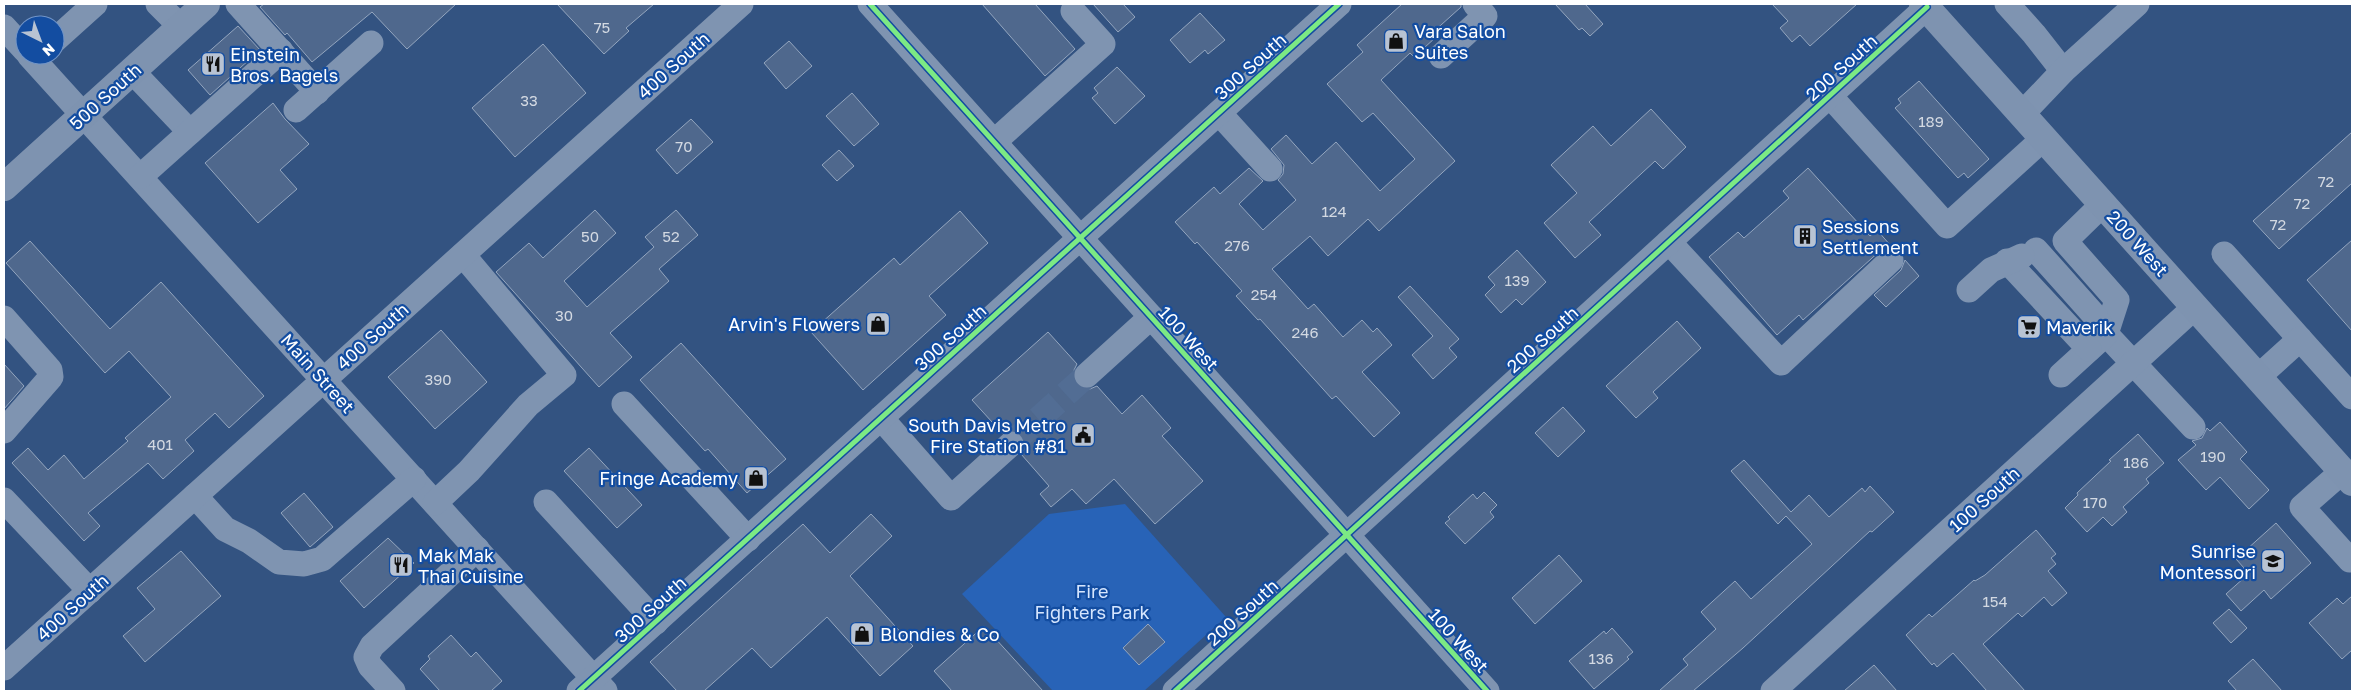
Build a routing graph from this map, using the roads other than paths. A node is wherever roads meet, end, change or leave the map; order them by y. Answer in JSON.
{"nodes":[{"id":1,"x":95,"y":4,"type":"edge"},
{"id":2,"x":158,"y":4,"type":"edge"},
{"id":3,"x":206,"y":4,"type":"edge"},
{"id":4,"x":238,"y":4,"type":"edge"},
{"id":5,"x":741,"y":4,"type":"edge"},
{"id":6,"x":870,"y":4,"type":"edge"},
{"id":7,"x":1339,"y":4,"type":"edge"},
{"id":8,"x":1475,"y":4,"type":"edge"},
{"id":9,"x":2007,"y":4,"type":"edge"},
{"id":10,"x":2138,"y":4,"type":"edge"},
{"id":11,"x":1925,"y":6,"type":"edge"},
{"id":12,"x":1073,"y":11,"type":"dead end"},
{"id":13,"x":4,"y":27,"type":"edge"},
{"id":14,"x":180,"y":27,"type":"junction"},
{"id":15,"x":65,"y":31,"type":"edge"},
{"id":16,"x":15,"y":38,"type":"edge"},
{"id":17,"x":371,"y":43,"type":"dead end"},
{"id":18,"x":281,"y":51,"type":"junction"},
{"id":19,"x":1441,"y":56,"type":"dead end"},
{"id":20,"x":41,"y":65,"type":"edge"},
{"id":21,"x":132,"y":71,"type":"junction"},
{"id":22,"x":2063,"y":71,"type":"junction"},
{"id":23,"x":317,"y":92,"type":"junction"},
{"id":24,"x":1830,"y":96,"type":"junction"},
{"id":25,"x":296,"y":110,"type":"dead end"},
{"id":26,"x":1219,"y":112,"type":"junction"},
{"id":27,"x":85,"y":114,"type":"junction"},
{"id":28,"x":2022,"y":114,"type":"junction"},
{"id":29,"x":190,"y":132,"type":"junction"},
{"id":30,"x":2044,"y":138,"type":"junction"},
{"id":31,"x":994,"y":142,"type":"junction"},
{"id":32,"x":1270,"y":169,"type":"dead end"},
{"id":33,"x":141,"y":176,"type":"junction"},
{"id":34,"x":4,"y":188,"type":"edge"},
{"id":35,"x":2103,"y":204,"type":"junction"},
{"id":36,"x":1080,"y":238,"type":"junction"},
{"id":37,"x":2065,"y":241,"type":"junction"},
{"id":38,"x":1668,"y":242,"type":"junction"},
{"id":39,"x":2036,"y":250,"type":"junction"},
{"id":40,"x":2224,"y":254,"type":"dead end"},
{"id":41,"x":462,"y":255,"type":"junction"},
{"id":42,"x":1891,"y":260,"type":"dead end"},
{"id":43,"x":2007,"y":261,"type":"junction"},
{"id":44,"x":1969,"y":290,"type":"dead end"},
{"id":45,"x":2195,"y":307,"type":"junction"},
{"id":46,"x":1151,"y":317,"type":"junction"},
{"id":47,"x":4,"y":318,"type":"edge"},
{"id":48,"x":2300,"y":339,"type":"junction"},
{"id":49,"x":2097,"y":342,"type":"junction"},
{"id":50,"x":2134,"y":363,"type":"junction"},
{"id":51,"x":1087,"y":375,"type":"tunnel mouth"},
{"id":52,"x":2061,"y":375,"type":"dead end"},
{"id":53,"x":2258,"y":377,"type":"junction"},
{"id":54,"x":324,"y":380,"type":"junction"},
{"id":55,"x":2352,"y":397,"type":"edge"},
{"id":56,"x":624,"y":404,"type":"dead end"},
{"id":57,"x":881,"y":418,"type":"junction"},
{"id":58,"x":2193,"y":428,"type":"dead end"},
{"id":59,"x":4,"y":431,"type":"edge"},
{"id":60,"x":1011,"y":444,"type":"tunnel mouth"},
{"id":61,"x":2347,"y":476,"type":"edge"},
{"id":62,"x":414,"y":479,"type":"junction"},
{"id":63,"x":195,"y":496,"type":"junction"},
{"id":64,"x":4,"y":500,"type":"edge"},
{"id":65,"x":546,"y":502,"type":"dead end"},
{"id":66,"x":435,"y":503,"type":"junction"},
{"id":67,"x":1347,"y":535,"type":"junction"},
{"id":68,"x":748,"y":539,"type":"junction"},
{"id":69,"x":477,"y":549,"type":"junction"},
{"id":70,"x":2352,"y":558,"type":"edge"},
{"id":71,"x":90,"y":591,"type":"junction"},
{"id":72,"x":656,"y":622,"type":"junction"},
{"id":73,"x":4,"y":668,"type":"edge"},
{"id":74,"x":592,"y":687,"type":"edge"},
{"id":75,"x":393,"y":691,"type":"edge"},
{"id":76,"x":1176,"y":691,"type":"edge"},
{"id":77,"x":1487,"y":691,"type":"edge"},
{"id":78,"x":1773,"y":691,"type":"edge"}],
"edges":[{"from":1,"to":15,"type":"street"},
{"from":2,"to":14,"type":"street"},
{"from":3,"to":14,"type":"main road","name":"500 South"},
{"from":4,"to":18,"type":"street"},
{"from":5,"to":41,"type":"street","name":"400 South"},
{"from":6,"to":31,"type":"street","name":"100 West"},
{"from":7,"to":26,"type":"street","name":"300 South"},
{"from":8,"to":19,"type":"street"},
{"from":9,"to":22,"type":"street"},
{"from":10,"to":22,"type":"street"},
{"from":11,"to":24,"type":"street","name":"200 South"},
{"from":11,"to":28,"type":"main road","name":"200 West"},
{"from":12,"to":31,"type":"street"},
{"from":13,"to":16,"type":"street","name":"Main Street"},
{"from":14,"to":21,"type":"main road","name":"500 South"},
{"from":17,"to":23,"type":"street"},
{"from":18,"to":23,"type":"street"},
{"from":18,"to":29,"type":"street"},
{"from":20,"to":27,"type":"street","name":"Main Street"},
{"from":21,"to":27,"type":"main road","name":"500 South"},
{"from":21,"to":29,"type":"street"},
{"from":22,"to":28,"type":"street"},
{"from":23,"to":25,"type":"street"},
{"from":24,"to":30,"type":"street"},
{"from":24,"to":38,"type":"street","name":"200 South"},
{"from":26,"to":32,"type":"street"},
{"from":26,"to":36,"type":"street","name":"300 South"},
{"from":27,"to":33,"type":"street","name":"Main Street"},
{"from":27,"to":34,"type":"main road","name":"500 South"},
{"from":28,"to":30,"type":"main road","name":"200 West"},
{"from":29,"to":33,"type":"street"},
{"from":30,"to":35,"type":"main road","name":"200 West"},
{"from":31,"to":36,"type":"street","name":"100 West"},
{"from":33,"to":54,"type":"street","name":"Main Street"},
{"from":35,"to":37,"type":"street"},
{"from":35,"to":45,"type":"main road","name":"200 West"},
{"from":36,"to":46,"type":"street","name":"100 West"},
{"from":36,"to":57,"type":"street","name":"300 South"},
{"from":37,"to":39,"type":"street"},
{"from":37,"to":49,"type":"street"},
{"from":38,"to":42,"type":"street"},
{"from":38,"to":67,"type":"street","name":"200 South"},
{"from":39,"to":43,"type":"street"},
{"from":39,"to":49,"type":"street"},
{"from":40,"to":48,"type":"street"},
{"from":41,"to":54,"type":"street","name":"400 South"},
{"from":41,"to":66,"type":"street"},
{"from":43,"to":44,"type":"street"},
{"from":43,"to":49,"type":"street"},
{"from":45,"to":50,"type":"street","name":"100 South"},
{"from":45,"to":53,"type":"main road","name":"200 West"},
{"from":46,"to":51,"type":"street"},
{"from":46,"to":67,"type":"street","name":"100 West"},
{"from":47,"to":59,"type":"street"},
{"from":48,"to":53,"type":"street"},
{"from":48,"to":55,"type":"street"},
{"from":49,"to":50,"type":"street"},
{"from":49,"to":52,"type":"street"},
{"from":50,"to":58,"type":"street"},
{"from":50,"to":78,"type":"street","name":"100 South"},
{"from":53,"to":61,"type":"main road","name":"200 West"},
{"from":54,"to":62,"type":"street","name":"Main Street"},
{"from":54,"to":63,"type":"street","name":"400 South"},
{"from":56,"to":68,"type":"street"},
{"from":57,"to":60,"type":"street"},
{"from":57,"to":68,"type":"street","name":"300 South"},
{"from":61,"to":70,"type":"street"},
{"from":62,"to":63,"type":"street"},
{"from":62,"to":66,"type":"street","name":"Main Street"},
{"from":63,"to":71,"type":"street","name":"400 South"},
{"from":64,"to":71,"type":"street"},
{"from":65,"to":72,"type":"street"},
{"from":66,"to":69,"type":"street","name":"Main Street"},
{"from":67,"to":76,"type":"street","name":"200 South"},
{"from":67,"to":77,"type":"street","name":"100 West"},
{"from":68,"to":72,"type":"street","name":"300 South"},
{"from":69,"to":74,"type":"street","name":"Main Street"},
{"from":69,"to":75,"type":"street"},
{"from":71,"to":73,"type":"street","name":"400 South"},
{"from":72,"to":74,"type":"street","name":"300 South"}]}
